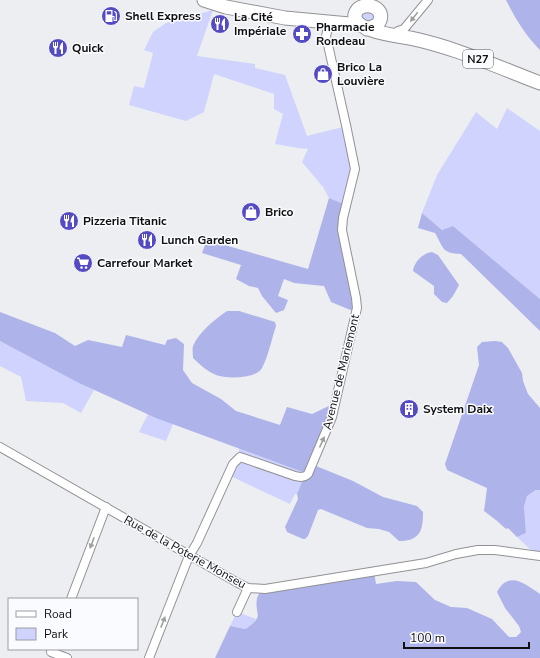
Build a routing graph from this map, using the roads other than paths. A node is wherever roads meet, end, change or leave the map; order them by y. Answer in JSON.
{"nodes":[{"id":1,"x":204,"y":0,"type":"edge"},
{"id":2,"x":428,"y":0,"type":"edge"},
{"id":3,"x":356,"y":11,"type":"junction"},
{"id":4,"x":276,"y":16,"type":"junction"},
{"id":5,"x":380,"y":20,"type":"junction"},
{"id":6,"x":322,"y":21,"type":"junction"},
{"id":7,"x":339,"y":23,"type":"junction"},
{"id":8,"x":363,"y":27,"type":"junction"},
{"id":9,"x":398,"y":31,"type":"junction"},
{"id":10,"x":326,"y":36,"type":"junction"},
{"id":11,"x":416,"y":40,"type":"junction"},
{"id":12,"x":540,"y":83,"type":"edge"},
{"id":13,"x":0,"y":447,"type":"edge"},
{"id":14,"x":106,"y":507,"type":"junction"},
{"id":15,"x":189,"y":556,"type":"junction"},
{"id":16,"x":540,"y":556,"type":"edge"},
{"id":17,"x":248,"y":588,"type":"junction"},
{"id":18,"x":71,"y":598,"type":"edge"},
{"id":19,"x":237,"y":612,"type":"dead end"},
{"id":20,"x":50,"y":653,"type":"edge"},
{"id":21,"x":67,"y":658,"type":"edge"},
{"id":22,"x":149,"y":658,"type":"edge"}],
"edges":[{"from":1,"to":4,"type":"main road","number":"N27"},
{"from":2,"to":9,"type":"street","one_way":true},
{"from":3,"to":5,"type":"main road","number":"N27"},
{"from":3,"to":6,"type":"main road","number":"N27"},
{"from":3,"to":8,"type":"main road"},
{"from":4,"to":6,"type":"main road","number":"N27"},
{"from":4,"to":10,"type":"street"},
{"from":5,"to":8,"type":"main road"},
{"from":5,"to":9,"type":"main road","number":"N27"},
{"from":6,"to":7,"type":"main road","number":"N27"},
{"from":7,"to":8,"type":"main road","number":"N27"},
{"from":7,"to":10,"type":"street"},
{"from":8,"to":11,"type":"main road","number":"N27"},
{"from":9,"to":11,"type":"main road","number":"N27"},
{"from":15,"to":10,"type":"street","name":"Avenue de Mariemont","one_way":true},
{"from":11,"to":12,"type":"main road","number":"N27"},
{"from":13,"to":14,"type":"street","name":"Rue de la Poterie Monseu"},
{"from":14,"to":15,"type":"street","name":"Rue de la Poterie Monseu"},
{"from":14,"to":18,"type":"street","one_way":true},
{"from":15,"to":17,"type":"street","name":"Rue de la Poterie Monseu"},
{"from":22,"to":15,"type":"street","one_way":true},
{"from":16,"to":17,"type":"street","name":"Rue de la Poterie Monseu"},
{"from":17,"to":19,"type":"street"},
{"from":20,"to":21,"type":"street"}]}
